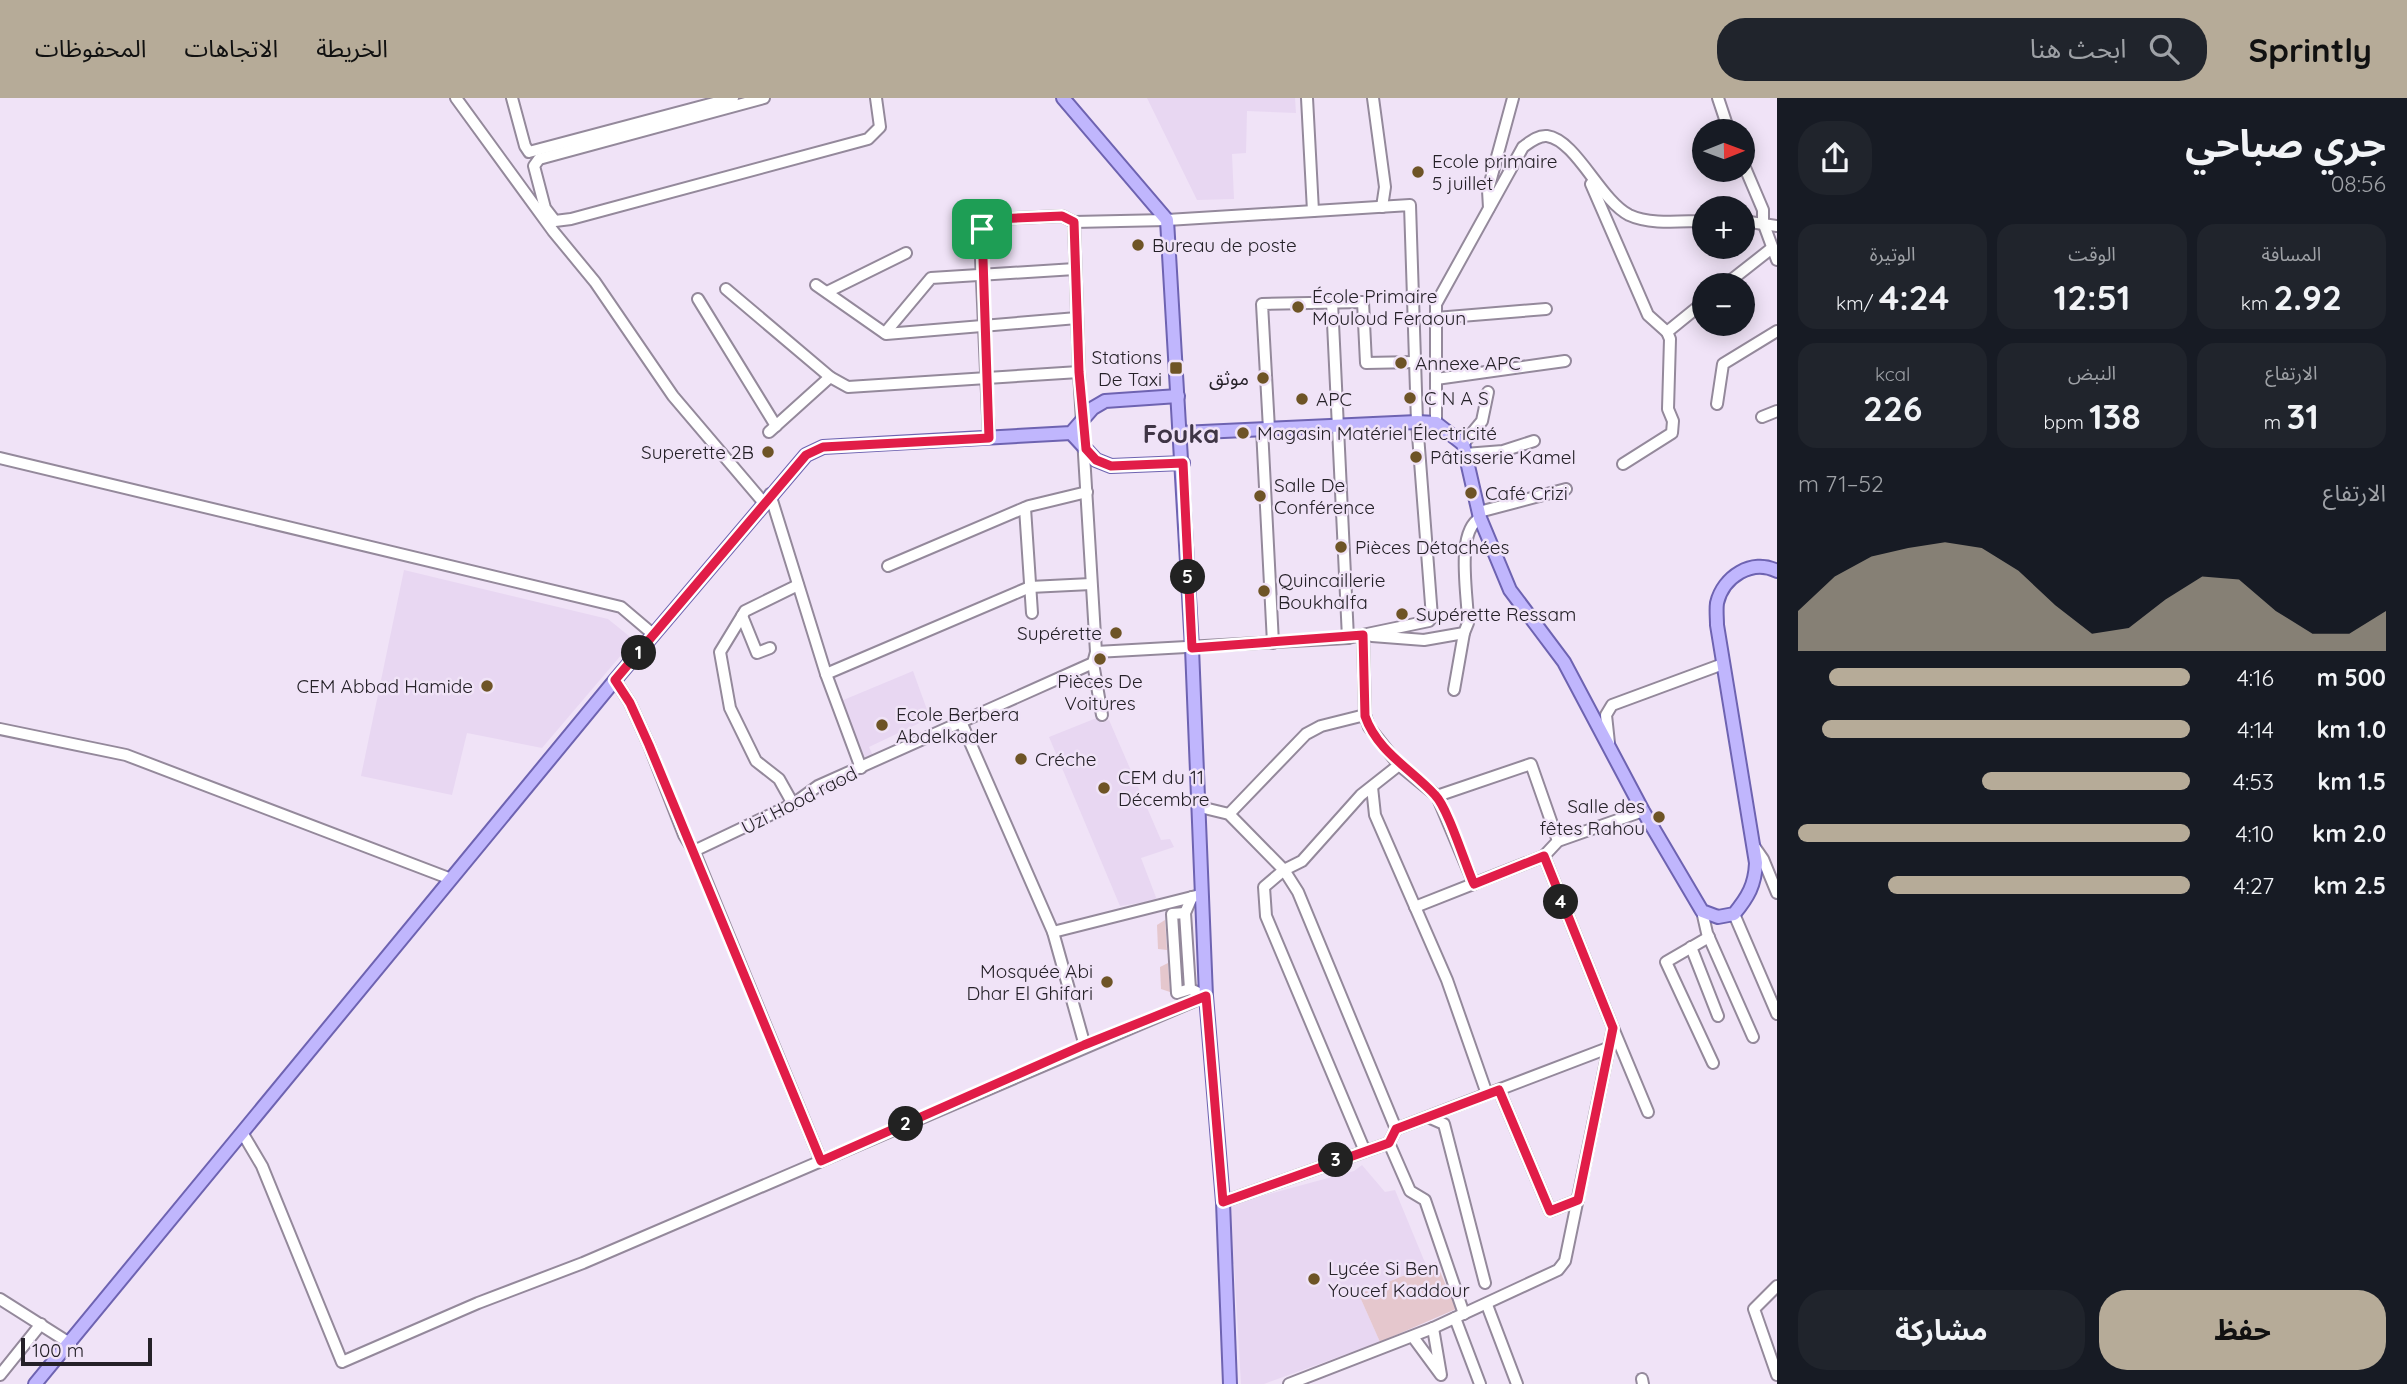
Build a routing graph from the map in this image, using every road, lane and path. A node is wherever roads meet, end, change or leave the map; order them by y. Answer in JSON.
{"nodes":[{"id":1,"x":456,"y":98,"type":"edge"},
{"id":2,"x":512,"y":98,"type":"edge"},
{"id":3,"x":733,"y":98,"type":"edge"},
{"id":4,"x":764,"y":98,"type":"edge"},
{"id":5,"x":876,"y":98,"type":"edge"},
{"id":6,"x":1063,"y":98,"type":"edge"},
{"id":7,"x":1307,"y":98,"type":"edge"},
{"id":8,"x":1373,"y":98,"type":"edge"},
{"id":9,"x":1513,"y":98,"type":"edge"},
{"id":10,"x":1717,"y":98,"type":"edge"},
{"id":11,"x":1725,"y":119,"type":"edge"},
{"id":12,"x":1586,"y":172,"type":"junction"},
{"id":13,"x":1751,"y":182,"type":"edge"},
{"id":14,"x":1382,"y":207,"type":"junction"},
{"id":15,"x":1489,"y":209,"type":"junction"},
{"id":16,"x":1312,"y":211,"type":"junction"},
{"id":17,"x":1167,"y":220,"type":"junction"},
{"id":18,"x":1692,"y":221,"type":"edge"},
{"id":19,"x":1074,"y":222,"type":"junction"},
{"id":20,"x":1755,"y":222,"type":"edge"},
{"id":21,"x":1763,"y":222,"type":"junction"},
{"id":22,"x":1777,"y":226,"type":"edge"},
{"id":23,"x":1772,"y":247,"type":"junction"},
{"id":24,"x":905,"y":253,"type":"dead end"},
{"id":25,"x":1777,"y":260,"type":"edge"},
{"id":26,"x":1075,"y":269,"type":"junction"},
{"id":27,"x":1740,"y":273,"type":"edge"},
{"id":28,"x":982,"y":276,"type":"junction"},
{"id":29,"x":816,"y":285,"type":"dead end"},
{"id":30,"x":726,"y":289,"type":"dead end"},
{"id":31,"x":827,"y":292,"type":"junction"},
{"id":32,"x":698,"y":299,"type":"dead end"},
{"id":33,"x":1332,"y":302,"type":"junction"},
{"id":34,"x":1546,"y":309,"type":"dead end"},
{"id":35,"x":1692,"y":312,"type":"edge"},
{"id":36,"x":1077,"y":318,"type":"junction"},
{"id":37,"x":1436,"y":318,"type":"junction"},
{"id":38,"x":985,"y":326,"type":"junction"},
{"id":39,"x":1777,"y":331,"type":"edge"},
{"id":40,"x":1667,"y":332,"type":"junction"},
{"id":41,"x":885,"y":333,"type":"junction"},
{"id":42,"x":1565,"y":361,"type":"dead end"},
{"id":43,"x":1416,"y":362,"type":"junction"},
{"id":44,"x":1079,"y":372,"type":"junction"},
{"id":45,"x":830,"y":377,"type":"junction"},
{"id":46,"x":987,"y":378,"type":"junction"},
{"id":47,"x":1436,"y":379,"type":"junction"},
{"id":48,"x":1488,"y":392,"type":"dead end"},
{"id":49,"x":1178,"y":396,"type":"junction"},
{"id":50,"x":1717,"y":404,"type":"dead end"},
{"id":51,"x":1777,"y":411,"type":"edge"},
{"id":52,"x":1762,"y":417,"type":"dead end"},
{"id":53,"x":1083,"y":418,"type":"junction"},
{"id":54,"x":1417,"y":422,"type":"junction"},
{"id":55,"x":1436,"y":423,"type":"junction"},
{"id":56,"x":1336,"y":425,"type":"junction"},
{"id":57,"x":1265,"y":429,"type":"junction"},
{"id":58,"x":1071,"y":433,"type":"junction"},
{"id":59,"x":1181,"y":433,"type":"junction"},
{"id":60,"x":989,"y":438,"type":"junction"},
{"id":61,"x":1534,"y":441,"type":"dead end"},
{"id":62,"x":1086,"y":449,"type":"junction"},
{"id":63,"x":1464,"y":449,"type":"junction"},
{"id":64,"x":0,"y":458,"type":"edge"},
{"id":65,"x":1183,"y":463,"type":"junction"},
{"id":66,"x":1623,"y":464,"type":"dead end"},
{"id":67,"x":1566,"y":489,"type":"dead end"},
{"id":68,"x":1087,"y":492,"type":"junction"},
{"id":69,"x":767,"y":498,"type":"junction"},
{"id":70,"x":1024,"y":508,"type":"junction"},
{"id":71,"x":1479,"y":515,"type":"junction"},
{"id":72,"x":888,"y":566,"type":"dead end"},
{"id":73,"x":1777,"y":571,"type":"edge"},
{"id":74,"x":1091,"y":584,"type":"junction"},
{"id":75,"x":798,"y":585,"type":"junction"},
{"id":76,"x":1030,"y":587,"type":"junction"},
{"id":77,"x":1032,"y":613,"type":"dead end"},
{"id":78,"x":742,"y":615,"type":"junction"},
{"id":79,"x":1464,"y":633,"type":"junction"},
{"id":80,"x":654,"y":635,"type":"junction"},
{"id":81,"x":1363,"y":635,"type":"junction"},
{"id":82,"x":1348,"y":638,"type":"junction"},
{"id":83,"x":1273,"y":643,"type":"junction"},
{"id":84,"x":770,"y":648,"type":"dead end"},
{"id":85,"x":1192,"y":648,"type":"junction"},
{"id":86,"x":1095,"y":657,"type":"junction"},
{"id":87,"x":1723,"y":664,"type":"junction"},
{"id":88,"x":826,"y":674,"type":"junction"},
{"id":89,"x":615,"y":680,"type":"junction"},
{"id":90,"x":1454,"y":690,"type":"dead end"},
{"id":91,"x":1102,"y":715,"type":"dead end"},
{"id":92,"x":1365,"y":716,"type":"junction"},
{"id":93,"x":962,"y":724,"type":"junction"},
{"id":94,"x":0,"y":729,"type":"edge"},
{"id":95,"x":1609,"y":746,"type":"junction"},
{"id":96,"x":1399,"y":765,"type":"junction"},
{"id":97,"x":861,"y":768,"type":"junction"},
{"id":98,"x":1372,"y":787,"type":"junction"},
{"id":99,"x":1437,"y":796,"type":"junction"},
{"id":100,"x":793,"y":804,"type":"junction"},
{"id":101,"x":1200,"y":807,"type":"junction"},
{"id":102,"x":1643,"y":811,"type":"junction"},
{"id":103,"x":1229,"y":814,"type":"junction"},
{"id":104,"x":1558,"y":841,"type":"junction"},
{"id":105,"x":1754,"y":845,"type":"junction"},
{"id":106,"x":694,"y":851,"type":"junction"},
{"id":107,"x":1544,"y":856,"type":"junction"},
{"id":108,"x":1284,"y":870,"type":"junction"},
{"id":109,"x":452,"y":879,"type":"junction"},
{"id":110,"x":1474,"y":884,"type":"junction"},
{"id":111,"x":1777,"y":893,"type":"edge"},
{"id":112,"x":1196,"y":896,"type":"junction"},
{"id":113,"x":1415,"y":907,"type":"junction"},
{"id":114,"x":1702,"y":911,"type":"junction"},
{"id":115,"x":1734,"y":914,"type":"junction"},
{"id":116,"x":1053,"y":932,"type":"junction"},
{"id":117,"x":1709,"y":937,"type":"junction"},
{"id":118,"x":1691,"y":947,"type":"junction"},
{"id":119,"x":1206,"y":996,"type":"junction"},
{"id":120,"x":1777,"y":1014,"type":"edge"},
{"id":121,"x":1718,"y":1016,"type":"dead end"},
{"id":122,"x":1613,"y":1028,"type":"junction"},
{"id":123,"x":1753,"y":1037,"type":"dead end"},
{"id":124,"x":1084,"y":1045,"type":"junction"},
{"id":125,"x":1608,"y":1048,"type":"junction"},
{"id":126,"x":1713,"y":1063,"type":"dead end"},
{"id":127,"x":1493,"y":1092,"type":"junction"},
{"id":128,"x":1648,"y":1112,"type":"dead end"},
{"id":129,"x":1428,"y":1117,"type":"junction"},
{"id":130,"x":1396,"y":1129,"type":"junction"},
{"id":131,"x":243,"y":1134,"type":"junction"},
{"id":132,"x":1389,"y":1143,"type":"junction"},
{"id":133,"x":1364,"y":1149,"type":"junction"},
{"id":134,"x":821,"y":1161,"type":"junction"},
{"id":135,"x":1578,"y":1200,"type":"junction"},
{"id":136,"x":1223,"y":1202,"type":"junction"},
{"id":137,"x":1485,"y":1283,"type":"dead end"},
{"id":138,"x":1777,"y":1286,"type":"edge"},
{"id":139,"x":2,"y":1305,"type":"edge"},
{"id":140,"x":1487,"y":1305,"type":"junction"},
{"id":141,"x":1460,"y":1316,"type":"junction"},
{"id":142,"x":41,"y":1324,"type":"junction"},
{"id":143,"x":1433,"y":1328,"type":"junction"},
{"id":144,"x":1413,"y":1337,"type":"junction"},
{"id":145,"x":71,"y":1344,"type":"junction"},
{"id":146,"x":0,"y":1375,"type":"edge"},
{"id":147,"x":1777,"y":1375,"type":"edge"},
{"id":148,"x":1442,"y":1380,"type":"edge"},
{"id":149,"x":35,"y":1384,"type":"edge"},
{"id":150,"x":1230,"y":1384,"type":"edge"},
{"id":151,"x":1289,"y":1384,"type":"edge"},
{"id":152,"x":1480,"y":1384,"type":"edge"},
{"id":153,"x":1517,"y":1384,"type":"edge"}],
"edges":[{"from":1,"to":69,"type":"street"},
{"from":2,"to":3,"type":"street"},
{"from":4,"to":5,"type":"street"},
{"from":6,"to":17,"type":"main road"},
{"from":7,"to":16,"type":"street"},
{"from":8,"to":14,"type":"street"},
{"from":9,"to":15,"type":"street"},
{"from":10,"to":11,"type":"street"},
{"from":12,"to":15,"type":"street"},
{"from":12,"to":18,"type":"street"},
{"from":12,"to":40,"type":"street"},
{"from":13,"to":21,"type":"street"},
{"from":14,"to":16,"type":"street"},
{"from":14,"to":43,"type":"street"},
{"from":15,"to":37,"type":"street"},
{"from":16,"to":17,"type":"street"},
{"from":17,"to":19,"type":"street"},
{"from":17,"to":49,"type":"main road"},
{"from":19,"to":26,"type":"street"},
{"from":19,"to":28,"type":"street"},
{"from":20,"to":21,"type":"street"},
{"from":21,"to":22,"type":"street"},
{"from":21,"to":23,"type":"street"},
{"from":23,"to":25,"type":"street"},
{"from":23,"to":27,"type":"street"},
{"from":24,"to":31,"type":"street"},
{"from":26,"to":28,"type":"street"},
{"from":26,"to":36,"type":"street"},
{"from":28,"to":38,"type":"street"},
{"from":28,"to":41,"type":"street"},
{"from":29,"to":31,"type":"street"},
{"from":30,"to":45,"type":"street"},
{"from":31,"to":41,"type":"street"},
{"from":32,"to":45,"type":"street"},
{"from":33,"to":43,"type":"street"},
{"from":33,"to":56,"type":"street"},
{"from":33,"to":57,"type":"street"},
{"from":34,"to":37,"type":"street"},
{"from":35,"to":40,"type":"street"},
{"from":36,"to":38,"type":"street"},
{"from":36,"to":44,"type":"street"},
{"from":37,"to":47,"type":"street"},
{"from":38,"to":41,"type":"street"},
{"from":38,"to":46,"type":"street"},
{"from":39,"to":50,"type":"street"},
{"from":40,"to":66,"type":"street"},
{"from":42,"to":47,"type":"street"},
{"from":43,"to":54,"type":"street"},
{"from":44,"to":46,"type":"street"},
{"from":44,"to":53,"type":"street"},
{"from":45,"to":46,"type":"street"},
{"from":46,"to":60,"type":"street"},
{"from":47,"to":55,"type":"street"},
{"from":48,"to":63,"type":"street"},
{"from":49,"to":53,"type":"main road"},
{"from":49,"to":59,"type":"main road"},
{"from":51,"to":52,"type":"street"},
{"from":53,"to":58,"type":"main road"},
{"from":53,"to":62,"type":"street"},
{"from":54,"to":55,"type":"main road"},
{"from":54,"to":56,"type":"main road"},
{"from":54,"to":81,"type":"street","name":"Uzi Hood raod"},
{"from":55,"to":63,"type":"main road"},
{"from":56,"to":57,"type":"main road"},
{"from":56,"to":82,"type":"street"},
{"from":57,"to":59,"type":"main road"},
{"from":57,"to":83,"type":"street"},
{"from":58,"to":60,"type":"main road"},
{"from":58,"to":62,"type":"main road"},
{"from":59,"to":65,"type":"main road"},
{"from":60,"to":69,"type":"main road"},
{"from":61,"to":63,"type":"street"},
{"from":62,"to":65,"type":"main road"},
{"from":62,"to":68,"type":"street"},
{"from":63,"to":71,"type":"main road"},
{"from":64,"to":80,"type":"street"},
{"from":65,"to":85,"type":"main road"},
{"from":67,"to":71,"type":"street"},
{"from":68,"to":70,"type":"street"},
{"from":68,"to":74,"type":"street"},
{"from":69,"to":75,"type":"street"},
{"from":69,"to":80,"type":"main road"},
{"from":70,"to":72,"type":"street"},
{"from":70,"to":76,"type":"street"},
{"from":71,"to":79,"type":"street"},
{"from":71,"to":95,"type":"main road"},
{"from":73,"to":87,"type":"main road"},
{"from":74,"to":76,"type":"street"},
{"from":74,"to":86,"type":"street"},
{"from":75,"to":78,"type":"street"},
{"from":75,"to":88,"type":"street"},
{"from":76,"to":77,"type":"street"},
{"from":76,"to":88,"type":"street"},
{"from":78,"to":84,"type":"street"},
{"from":78,"to":100,"type":"street"},
{"from":79,"to":81,"type":"street"},
{"from":79,"to":90,"type":"street"},
{"from":80,"to":89,"type":"main road"},
{"from":81,"to":82,"type":"street","name":"Uzi Hood raod"},
{"from":81,"to":92,"type":"street"},
{"from":82,"to":83,"type":"street","name":"Uzi Hood raod"},
{"from":83,"to":85,"type":"street","name":"Uzi Hood raod"},
{"from":85,"to":86,"type":"street","name":"Uzi Hood raod"},
{"from":85,"to":101,"type":"main road"},
{"from":86,"to":91,"type":"street"},
{"from":86,"to":93,"type":"street","name":"Uzi Hood raod"},
{"from":87,"to":95,"type":"street"},
{"from":87,"to":105,"type":"main road"},
{"from":88,"to":97,"type":"street"},
{"from":89,"to":106,"type":"street"},
{"from":89,"to":109,"type":"main road"},
{"from":92,"to":96,"type":"street"},
{"from":92,"to":103,"type":"street"},
{"from":93,"to":97,"type":"street","name":"Uzi Hood raod"},
{"from":93,"to":116,"type":"street"},
{"from":94,"to":109,"type":"street"},
{"from":95,"to":102,"type":"main road"},
{"from":96,"to":98,"type":"street"},
{"from":96,"to":99,"type":"street"},
{"from":97,"to":100,"type":"street","name":"Uzi Hood raod"},
{"from":98,"to":108,"type":"street"},
{"from":98,"to":113,"type":"street"},
{"from":99,"to":104,"type":"street"},
{"from":99,"to":110,"type":"street"},
{"from":100,"to":106,"type":"street","name":"Uzi Hood raod"},
{"from":101,"to":103,"type":"street"},
{"from":101,"to":112,"type":"main road"},
{"from":102,"to":104,"type":"street"},
{"from":102,"to":114,"type":"main road"},
{"from":103,"to":108,"type":"street"},
{"from":104,"to":107,"type":"street"},
{"from":105,"to":111,"type":"street"},
{"from":105,"to":115,"type":"main road"},
{"from":106,"to":134,"type":"street"},
{"from":107,"to":110,"type":"street"},
{"from":107,"to":122,"type":"street"},
{"from":108,"to":130,"type":"street"},
{"from":108,"to":133,"type":"street"},
{"from":109,"to":131,"type":"main road"},
{"from":110,"to":113,"type":"street"},
{"from":112,"to":116,"type":"street"},
{"from":112,"to":119,"type":"main road"},
{"from":112,"to":119,"type":"street"},
{"from":113,"to":127,"type":"street"},
{"from":114,"to":115,"type":"main road"},
{"from":114,"to":117,"type":"street"},
{"from":115,"to":120,"type":"street"},
{"from":116,"to":124,"type":"street"},
{"from":117,"to":118,"type":"street"},
{"from":117,"to":123,"type":"street"},
{"from":118,"to":121,"type":"street"},
{"from":118,"to":126,"type":"street"},
{"from":119,"to":124,"type":"street"},
{"from":119,"to":136,"type":"main road"},
{"from":122,"to":125,"type":"street"},
{"from":122,"to":128,"type":"street"},
{"from":124,"to":134,"type":"street"},
{"from":125,"to":127,"type":"street"},
{"from":125,"to":135,"type":"street"},
{"from":127,"to":129,"type":"street"},
{"from":127,"to":135,"type":"street"},
{"from":129,"to":130,"type":"street"},
{"from":129,"to":137,"type":"street"},
{"from":130,"to":132,"type":"street"},
{"from":131,"to":134,"type":"street"},
{"from":131,"to":145,"type":"main road"},
{"from":132,"to":133,"type":"street"},
{"from":132,"to":141,"type":"street"},
{"from":133,"to":136,"type":"street"},
{"from":135,"to":140,"type":"street"},
{"from":136,"to":150,"type":"main road"},
{"from":138,"to":147,"type":"street"},
{"from":139,"to":142,"type":"street"},
{"from":140,"to":141,"type":"street"},
{"from":140,"to":153,"type":"street"},
{"from":141,"to":143,"type":"street"},
{"from":141,"to":152,"type":"street"},
{"from":142,"to":145,"type":"street"},
{"from":142,"to":146,"type":"street"},
{"from":143,"to":144,"type":"street"},
{"from":143,"to":148,"type":"street"},
{"from":144,"to":148,"type":"street"},
{"from":144,"to":151,"type":"street"},
{"from":145,"to":149,"type":"main road"}]}
